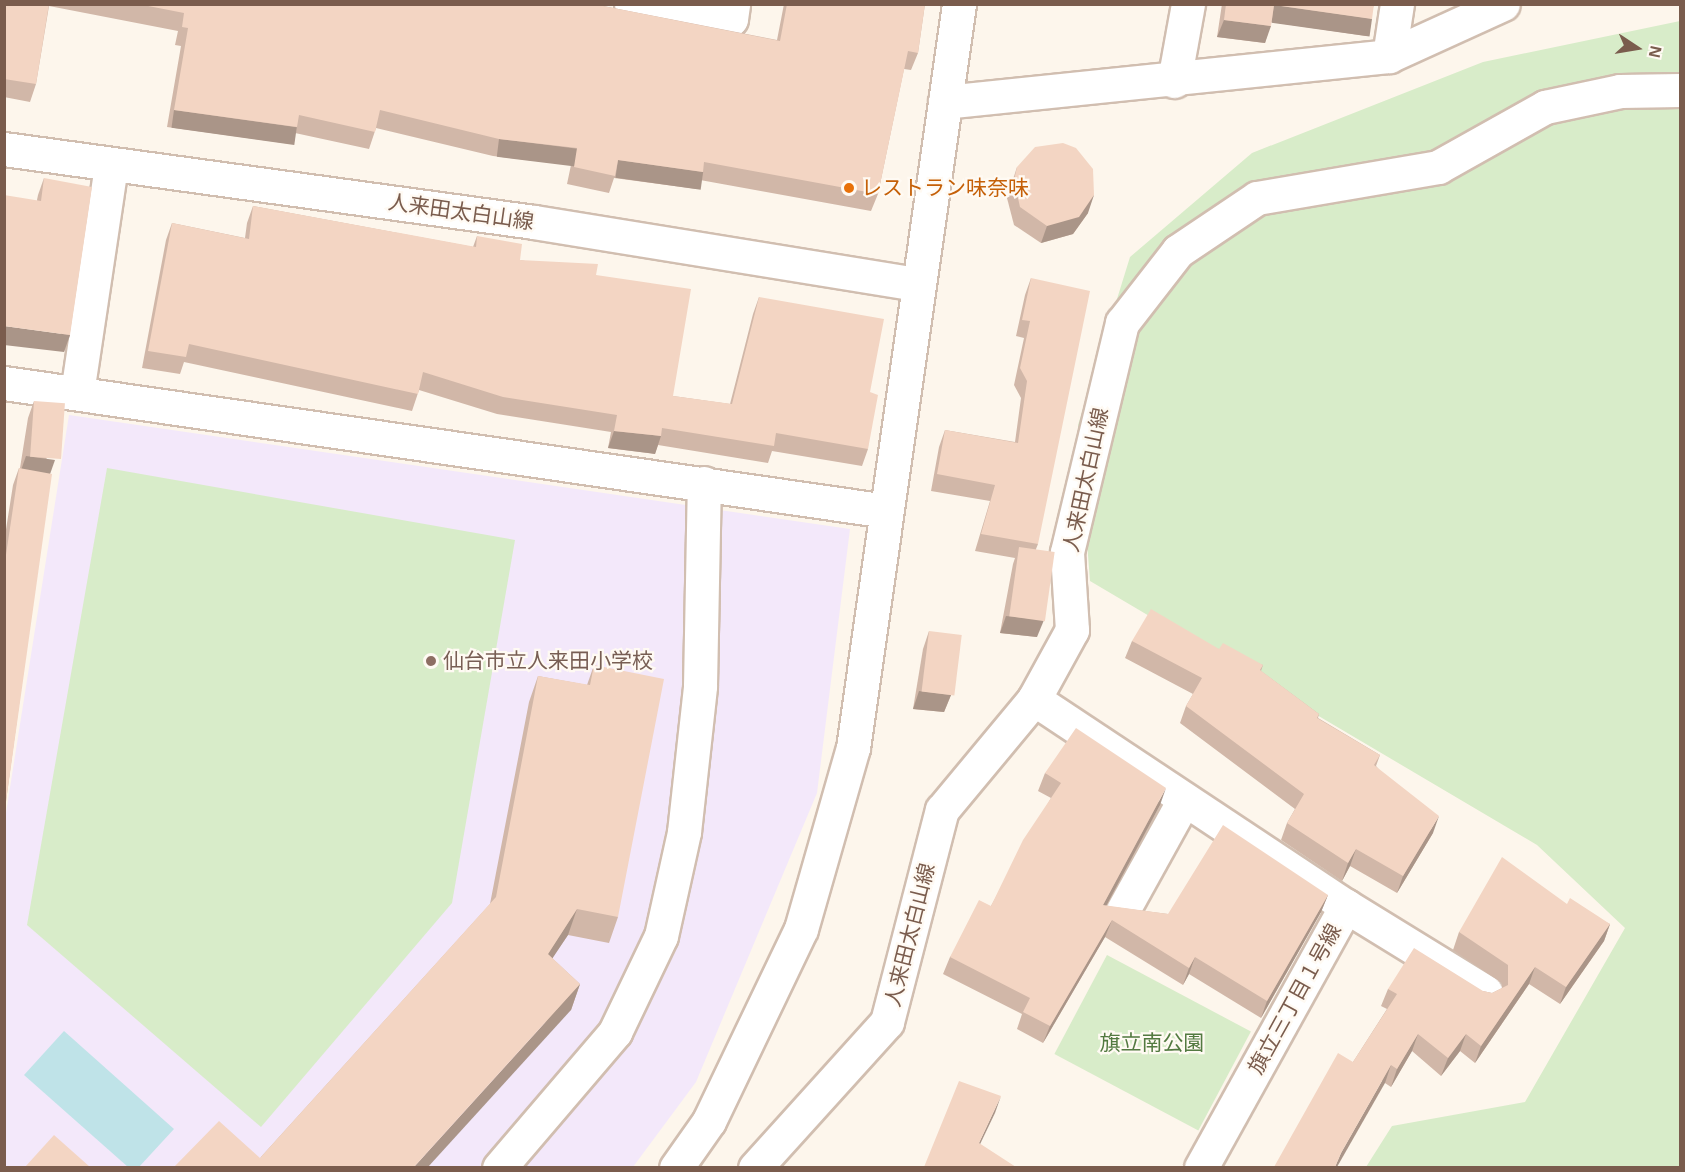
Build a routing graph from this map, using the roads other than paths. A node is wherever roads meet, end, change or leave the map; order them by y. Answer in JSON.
{"nodes":[{"id":1,"x":631,"y":4,"type":"edge"},
{"id":2,"x":733,"y":4,"type":"edge"},
{"id":3,"x":959,"y":4,"type":"edge"},
{"id":4,"x":1188,"y":4,"type":"edge"},
{"id":5,"x":1397,"y":4,"type":"edge"},
{"id":6,"x":1503,"y":4,"type":"edge"},
{"id":7,"x":1389,"y":56,"type":"junction"},
{"id":8,"x":1174,"y":81,"type":"junction"},
{"id":9,"x":1680,"y":90,"type":"edge"},
{"id":10,"x":945,"y":102,"type":"junction"},
{"id":11,"x":4,"y":149,"type":"edge"},
{"id":12,"x":111,"y":165,"type":"junction"},
{"id":13,"x":917,"y":284,"type":"junction"},
{"id":14,"x":4,"y":383,"type":"edge"},
{"id":15,"x":77,"y":393,"type":"junction"},
{"id":16,"x":704,"y":483,"type":"junction"},
{"id":17,"x":887,"y":511,"type":"junction"},
{"id":18,"x":1034,"y":699,"type":"junction"},
{"id":19,"x":1184,"y":800,"type":"junction"},
{"id":20,"x":1346,"y":906,"type":"junction"},
{"id":21,"x":1123,"y":910,"type":"edge"},
{"id":22,"x":1486,"y":992,"type":"edge"},
{"id":23,"x":498,"y":1167,"type":"edge"},
{"id":24,"x":676,"y":1167,"type":"edge"},
{"id":25,"x":755,"y":1167,"type":"edge"},
{"id":26,"x":1201,"y":1167,"type":"edge"}],
"edges":[{"from":1,"to":2,"type":"street"},
{"from":3,"to":10,"type":"street"},
{"from":4,"to":8,"type":"street"},
{"from":5,"to":7,"type":"street"},
{"from":6,"to":7,"type":"street"},
{"from":7,"to":8,"type":"street"},
{"from":8,"to":10,"type":"street"},
{"from":9,"to":18,"type":"street","name":"人来田太白山線"},
{"from":10,"to":13,"type":"street"},
{"from":11,"to":12,"type":"street","name":"人来田太白山線"},
{"from":12,"to":13,"type":"street","name":"人来田太白山線"},
{"from":12,"to":15,"type":"street"},
{"from":13,"to":17,"type":"street"},
{"from":14,"to":15,"type":"street"},
{"from":15,"to":16,"type":"street"},
{"from":16,"to":17,"type":"street"},
{"from":16,"to":23,"type":"street"},
{"from":17,"to":24,"type":"street"},
{"from":18,"to":19,"type":"street","name":"旗立三丁目１号線"},
{"from":18,"to":25,"type":"street","name":"人来田太白山線"},
{"from":19,"to":20,"type":"street","name":"旗立三丁目１号線"},
{"from":19,"to":21,"type":"street"},
{"from":20,"to":22,"type":"street"},
{"from":20,"to":26,"type":"street","name":"旗立三丁目１号線"}]}
